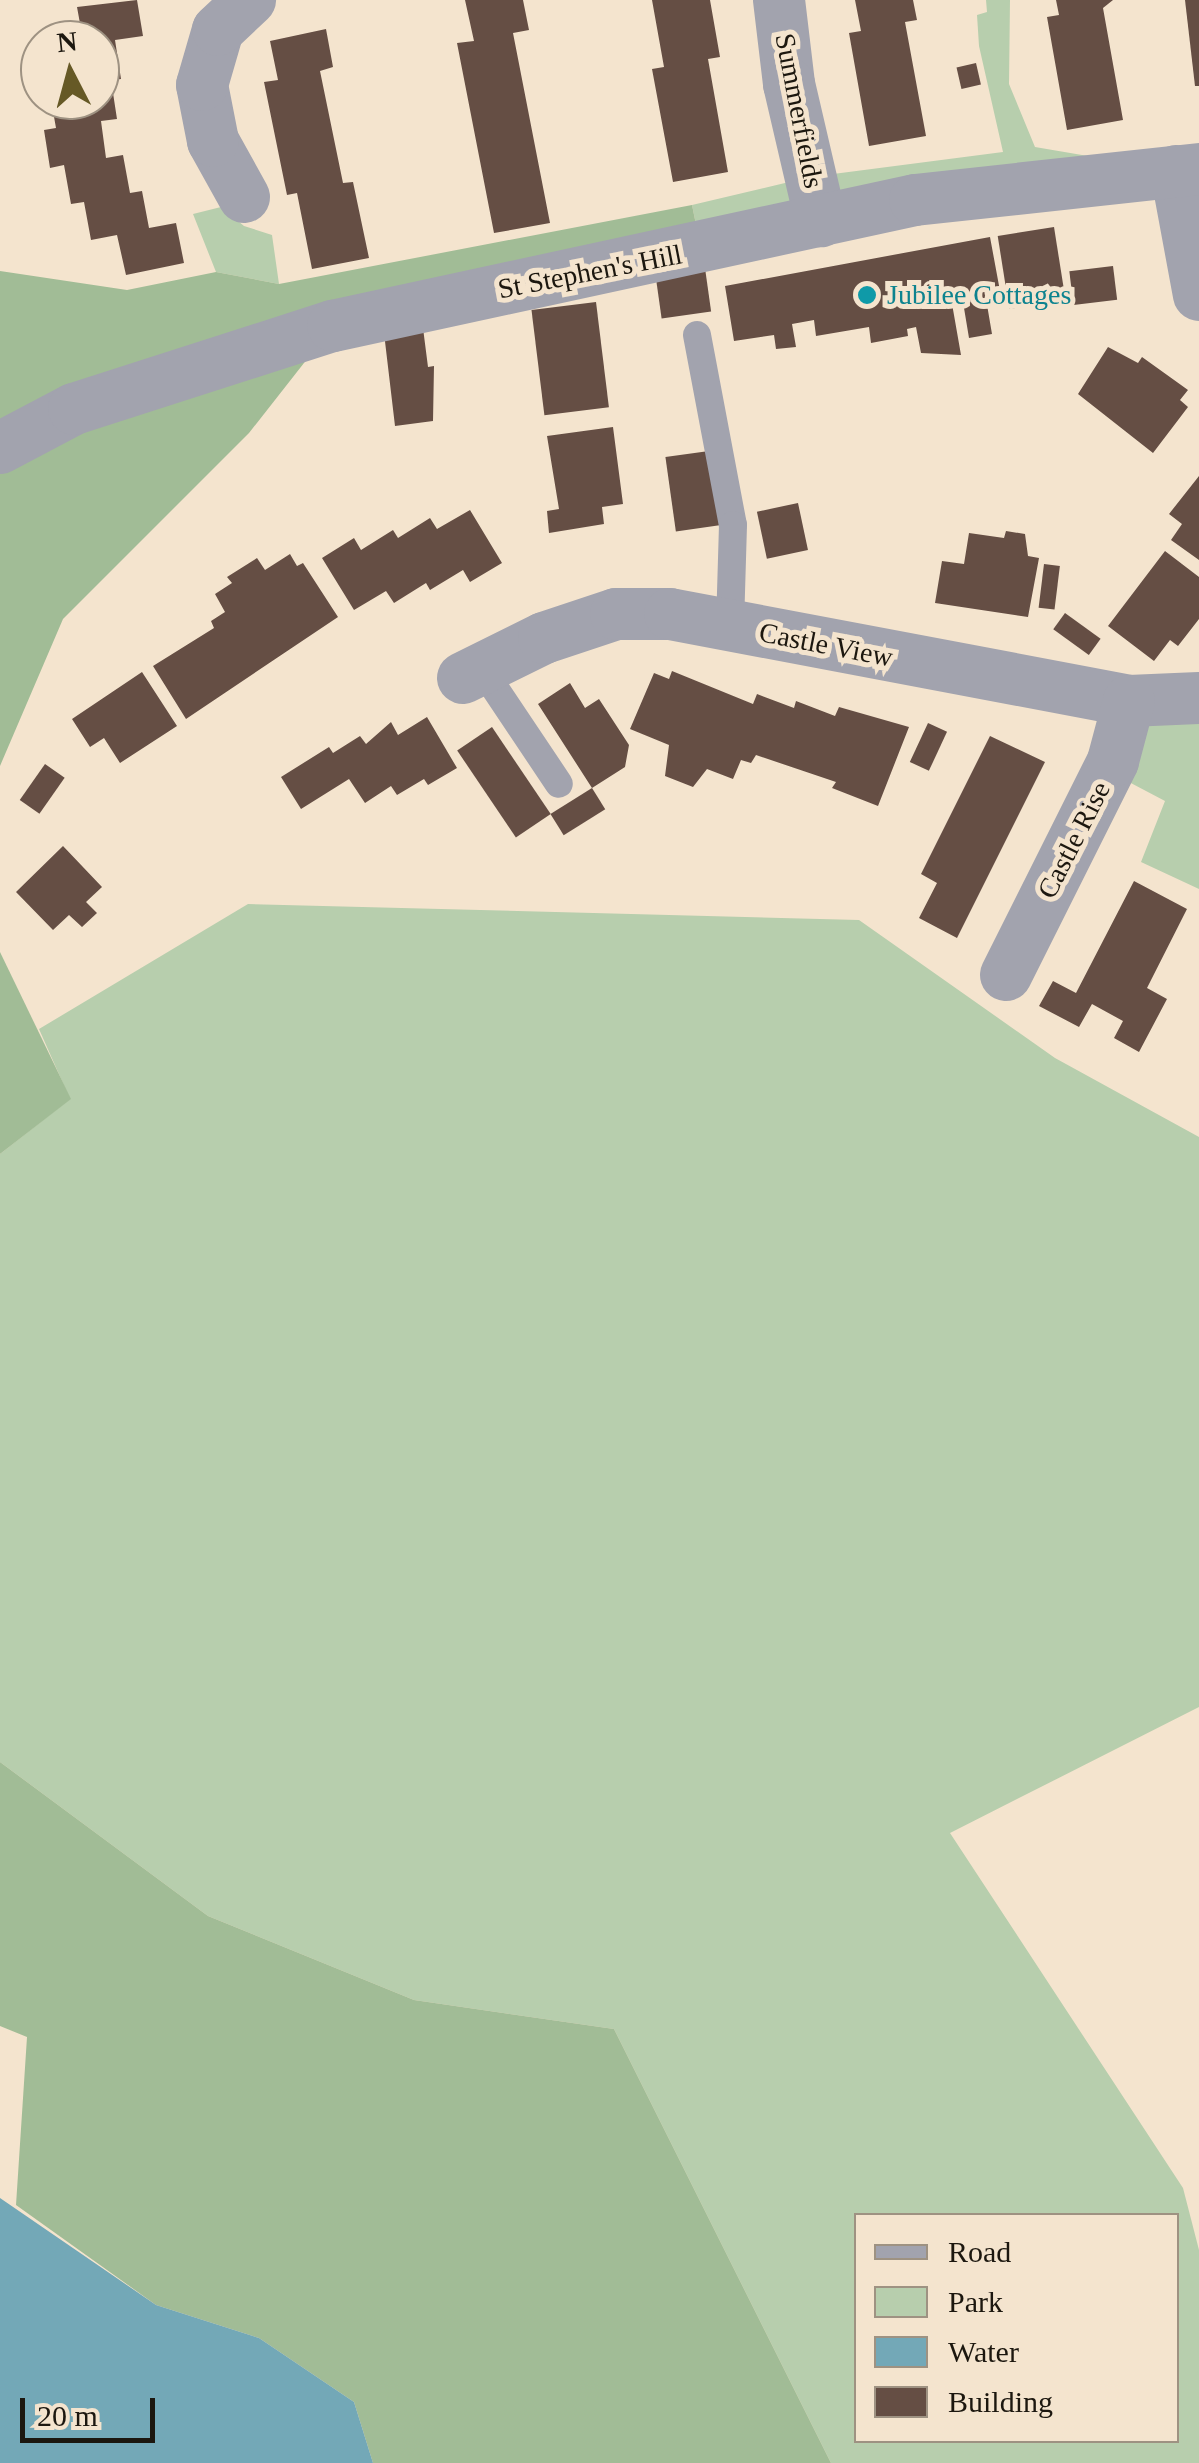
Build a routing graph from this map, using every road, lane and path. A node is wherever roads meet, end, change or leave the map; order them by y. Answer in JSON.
{"nodes":[{"id":1,"x":250,"y":0,"type":"edge"},
{"id":2,"x":779,"y":0,"type":"edge"},
{"id":3,"x":1187,"y":170,"type":"edge"},
{"id":4,"x":244,"y":198,"type":"dead end"},
{"id":5,"x":821,"y":222,"type":"junction"},
{"id":6,"x":1199,"y":295,"type":"edge"},
{"id":7,"x":697,"y":335,"type":"dead end"},
{"id":8,"x":0,"y":448,"type":"edge"},
{"id":9,"x":730,"y":626,"type":"junction"},
{"id":10,"x":472,"y":674,"type":"joint"},
{"id":11,"x":1199,"y":698,"type":"edge"},
{"id":12,"x":1129,"y":701,"type":"junction"},
{"id":13,"x":559,"y":784,"type":"dead end"},
{"id":14,"x":1006,"y":975,"type":"dead end"}],
"edges":[{"from":1,"to":4,"type":"street"},
{"from":2,"to":5,"type":"street","name":"Summerfields"},
{"from":3,"to":5,"type":"street","name":"St Stephen's Hill"},
{"from":3,"to":6,"type":"street"},
{"from":5,"to":8,"type":"street","name":"St Stephen's Hill"},
{"from":7,"to":9,"type":"lane"},
{"from":9,"to":10,"type":"street","name":"Castle View"},
{"from":9,"to":12,"type":"street","name":"Castle View"},
{"from":10,"to":13,"type":"lane"},
{"from":11,"to":12,"type":"street","name":"Castle View"},
{"from":12,"to":14,"type":"street","name":"Castle Rise"}]}
